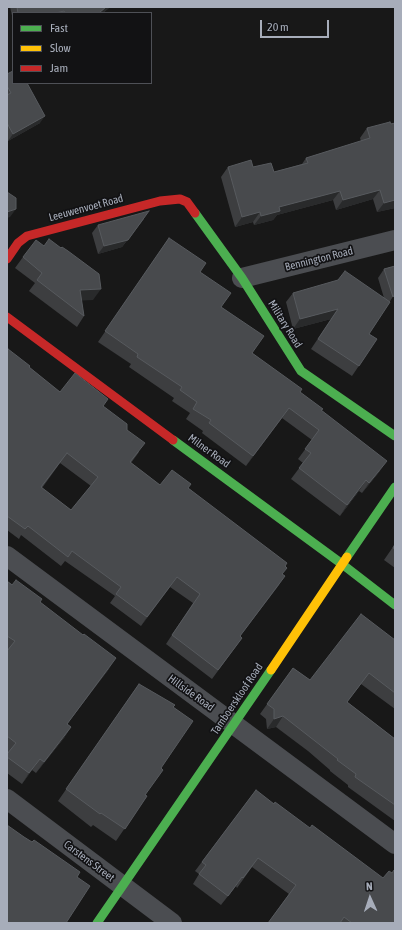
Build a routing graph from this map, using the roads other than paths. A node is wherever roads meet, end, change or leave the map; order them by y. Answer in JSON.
{"nodes":[{"id":1,"x":180,"y":199,"type":"joint"},
{"id":2,"x":395,"y":240,"type":"edge"},
{"id":3,"x":7,"y":259,"type":"edge"},
{"id":4,"x":242,"y":278,"type":"junction"},
{"id":5,"x":7,"y":318,"type":"edge"},
{"id":6,"x":395,"y":436,"type":"edge"},
{"id":7,"x":395,"y":487,"type":"edge"},
{"id":8,"x":7,"y":556,"type":"edge"},
{"id":9,"x":342,"y":564,"type":"junction"},
{"id":10,"x":395,"y":605,"type":"edge"},
{"id":11,"x":234,"y":725,"type":"junction"},
{"id":12,"x":7,"y":799,"type":"edge"},
{"id":13,"x":395,"y":844,"type":"edge"},
{"id":14,"x":122,"y":886,"type":"junction"},
{"id":15,"x":97,"y":923,"type":"edge"},
{"id":16,"x":172,"y":923,"type":"edge"}],
"edges":[{"from":1,"to":3,"type":"street","name":"Leeuwenvoet Road"},
{"from":1,"to":4,"type":"street","name":"Military Road"},
{"from":2,"to":4,"type":"street","name":"Bennington Road"},
{"from":4,"to":6,"type":"street","name":"Military Road"},
{"from":5,"to":9,"type":"street","name":"Milner Road"},
{"from":7,"to":9,"type":"street","name":"Tamboerskloof Road"},
{"from":8,"to":11,"type":"street","name":"Hillside Road"},
{"from":9,"to":10,"type":"street","name":"Milner Road"},
{"from":9,"to":11,"type":"street","name":"Tamboerskloof Road"},
{"from":11,"to":13,"type":"street","name":"Hillside Road"},
{"from":11,"to":14,"type":"street","name":"Tamboerskloof Road"},
{"from":12,"to":14,"type":"street","name":"Carstens Street"},
{"from":14,"to":15,"type":"street","name":"Tamboerskloof Road"},
{"from":14,"to":16,"type":"street","name":"Carstens Street"}]}
